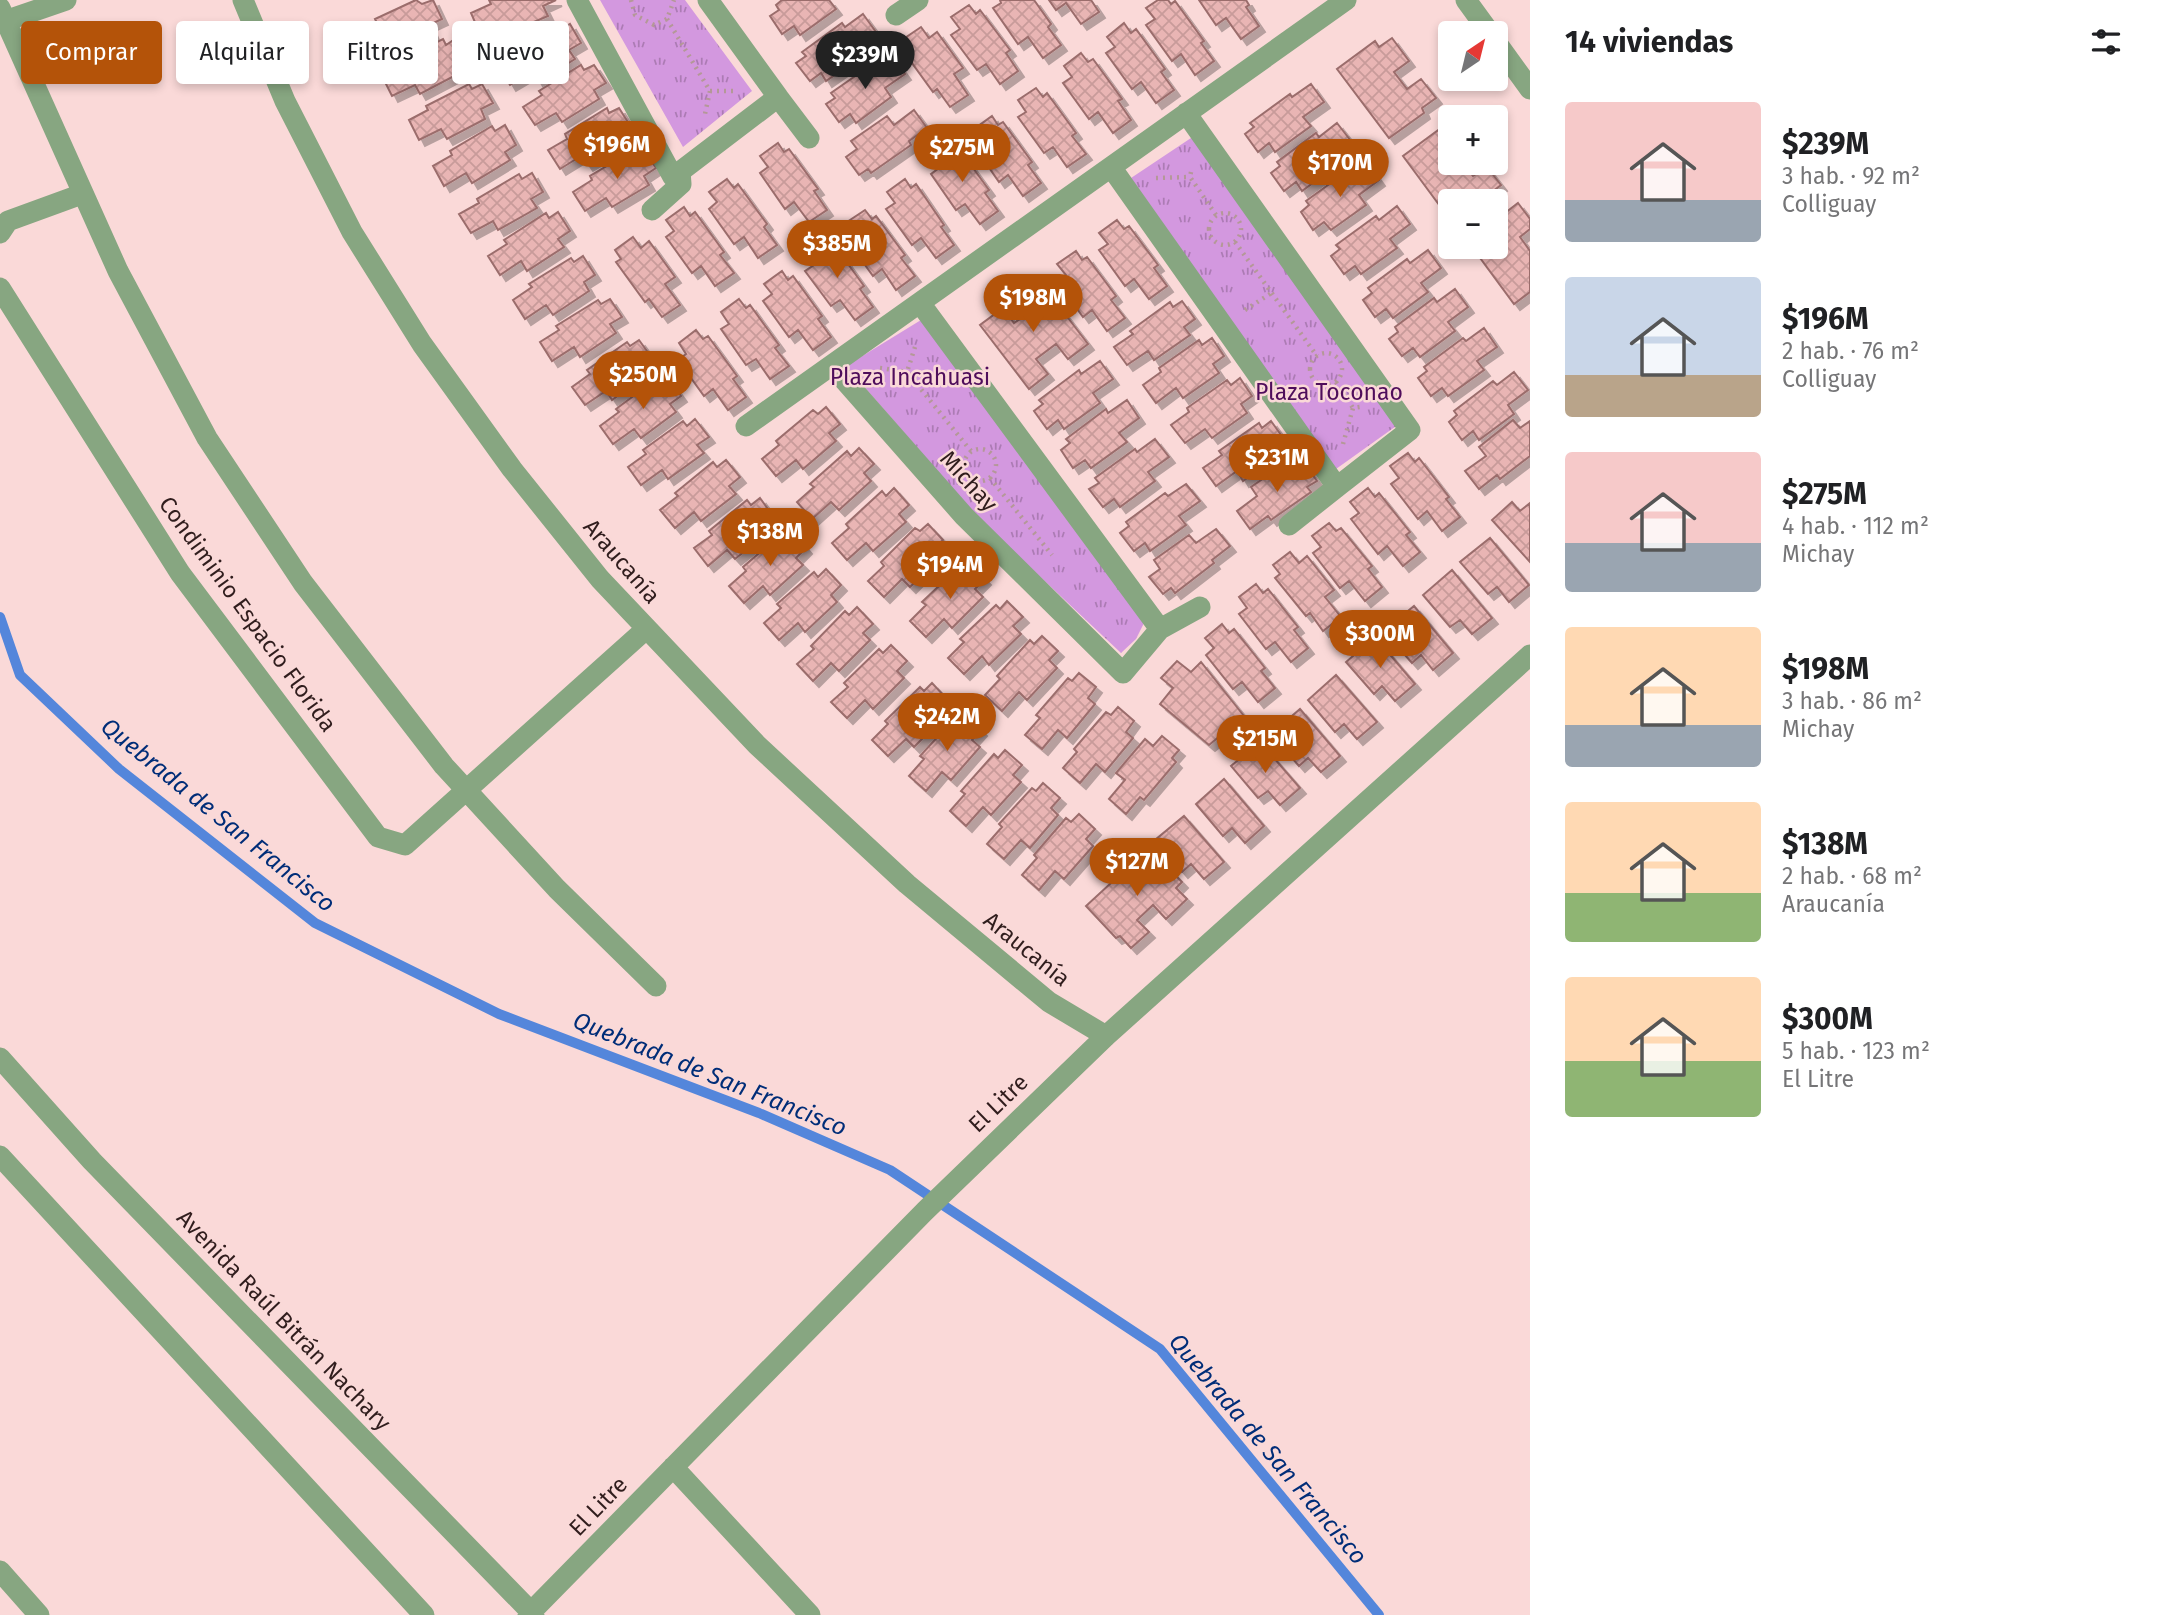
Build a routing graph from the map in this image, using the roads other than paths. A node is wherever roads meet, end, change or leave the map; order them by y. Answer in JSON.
{"nodes":[{"id":1,"x":66,"y":0,"type":"edge"},
{"id":2,"x":243,"y":0,"type":"edge"},
{"id":3,"x":577,"y":0,"type":"edge"},
{"id":4,"x":708,"y":0,"type":"edge"},
{"id":5,"x":918,"y":0,"type":"edge"},
{"id":6,"x":1346,"y":0,"type":"edge"},
{"id":7,"x":1466,"y":0,"type":"edge"},
{"id":8,"x":3,"y":15,"type":"edge"},
{"id":9,"x":896,"y":15,"type":"dead end"},
{"id":10,"x":1481,"y":21,"type":"edge"},
{"id":11,"x":1508,"y":59,"type":"edge"},
{"id":12,"x":1530,"y":89,"type":"edge"},
{"id":13,"x":778,"y":97,"type":"junction"},
{"id":14,"x":1186,"y":113,"type":"junction"},
{"id":15,"x":808,"y":138,"type":"dead end"},
{"id":16,"x":1111,"y":167,"type":"junction"},
{"id":17,"x":680,"y":171,"type":"junction"},
{"id":18,"x":82,"y":194,"type":"junction"},
{"id":19,"x":652,"y":210,"type":"dead end"},
{"id":20,"x":0,"y":233,"type":"edge"},
{"id":21,"x":0,"y":288,"type":"edge"},
{"id":22,"x":923,"y":306,"type":"junction"},
{"id":23,"x":832,"y":366,"type":"junction"},
{"id":24,"x":746,"y":426,"type":"dead end"},
{"id":25,"x":1335,"y":484,"type":"junction"},
{"id":26,"x":1289,"y":525,"type":"dead end"},
{"id":27,"x":1200,"y":607,"type":"dead end"},
{"id":28,"x":646,"y":629,"type":"junction"},
{"id":29,"x":1160,"y":629,"type":"junction"},
{"id":30,"x":1530,"y":655,"type":"edge"},
{"id":31,"x":467,"y":792,"type":"junction"},
{"id":32,"x":656,"y":986,"type":"dead end"},
{"id":33,"x":1106,"y":1036,"type":"junction"},
{"id":34,"x":0,"y":1058,"type":"edge"},
{"id":35,"x":0,"y":1156,"type":"edge"},
{"id":36,"x":673,"y":1467,"type":"junction"},
{"id":37,"x":0,"y":1571,"type":"edge"},
{"id":38,"x":531,"y":1614,"type":"edge"},
{"id":39,"x":39,"y":1615,"type":"edge"},
{"id":40,"x":424,"y":1615,"type":"edge"},
{"id":41,"x":810,"y":1615,"type":"edge"}],
"edges":[{"from":1,"to":8,"type":"street"},
{"from":2,"to":28,"type":"street","name":"Araucanía"},
{"from":3,"to":17,"type":"street"},
{"from":4,"to":13,"type":"street"},
{"from":5,"to":9,"type":"street"},
{"from":6,"to":14,"type":"street"},
{"from":7,"to":10,"type":"street"},
{"from":8,"to":18,"type":"street"},
{"from":11,"to":12,"type":"street"},
{"from":13,"to":15,"type":"street"},
{"from":13,"to":17,"type":"street"},
{"from":14,"to":16,"type":"street"},
{"from":14,"to":25,"type":"street"},
{"from":16,"to":22,"type":"street"},
{"from":16,"to":25,"type":"street"},
{"from":17,"to":19,"type":"street"},
{"from":18,"to":20,"type":"street"},
{"from":18,"to":31,"type":"street"},
{"from":21,"to":31,"type":"street","name":"Condiminio Espacio Florida"},
{"from":22,"to":23,"type":"street"},
{"from":22,"to":29,"type":"street"},
{"from":23,"to":24,"type":"street"},
{"from":23,"to":29,"type":"street","name":"Michay"},
{"from":25,"to":26,"type":"street"},
{"from":27,"to":29,"type":"street","name":"Michay"},
{"from":28,"to":31,"type":"street","name":"Condiminio Espacio Florida"},
{"from":28,"to":33,"type":"street","name":"Araucanía"},
{"from":30,"to":33,"type":"street","name":"El Litre"},
{"from":31,"to":32,"type":"street"},
{"from":33,"to":36,"type":"street","name":"El Litre"},
{"from":34,"to":38,"type":"street","name":"Avenida Raúl Bitrán Nachary"},
{"from":35,"to":40,"type":"street"},
{"from":36,"to":38,"type":"street","name":"El Litre"},
{"from":36,"to":41,"type":"street"},
{"from":37,"to":39,"type":"street"}]}
